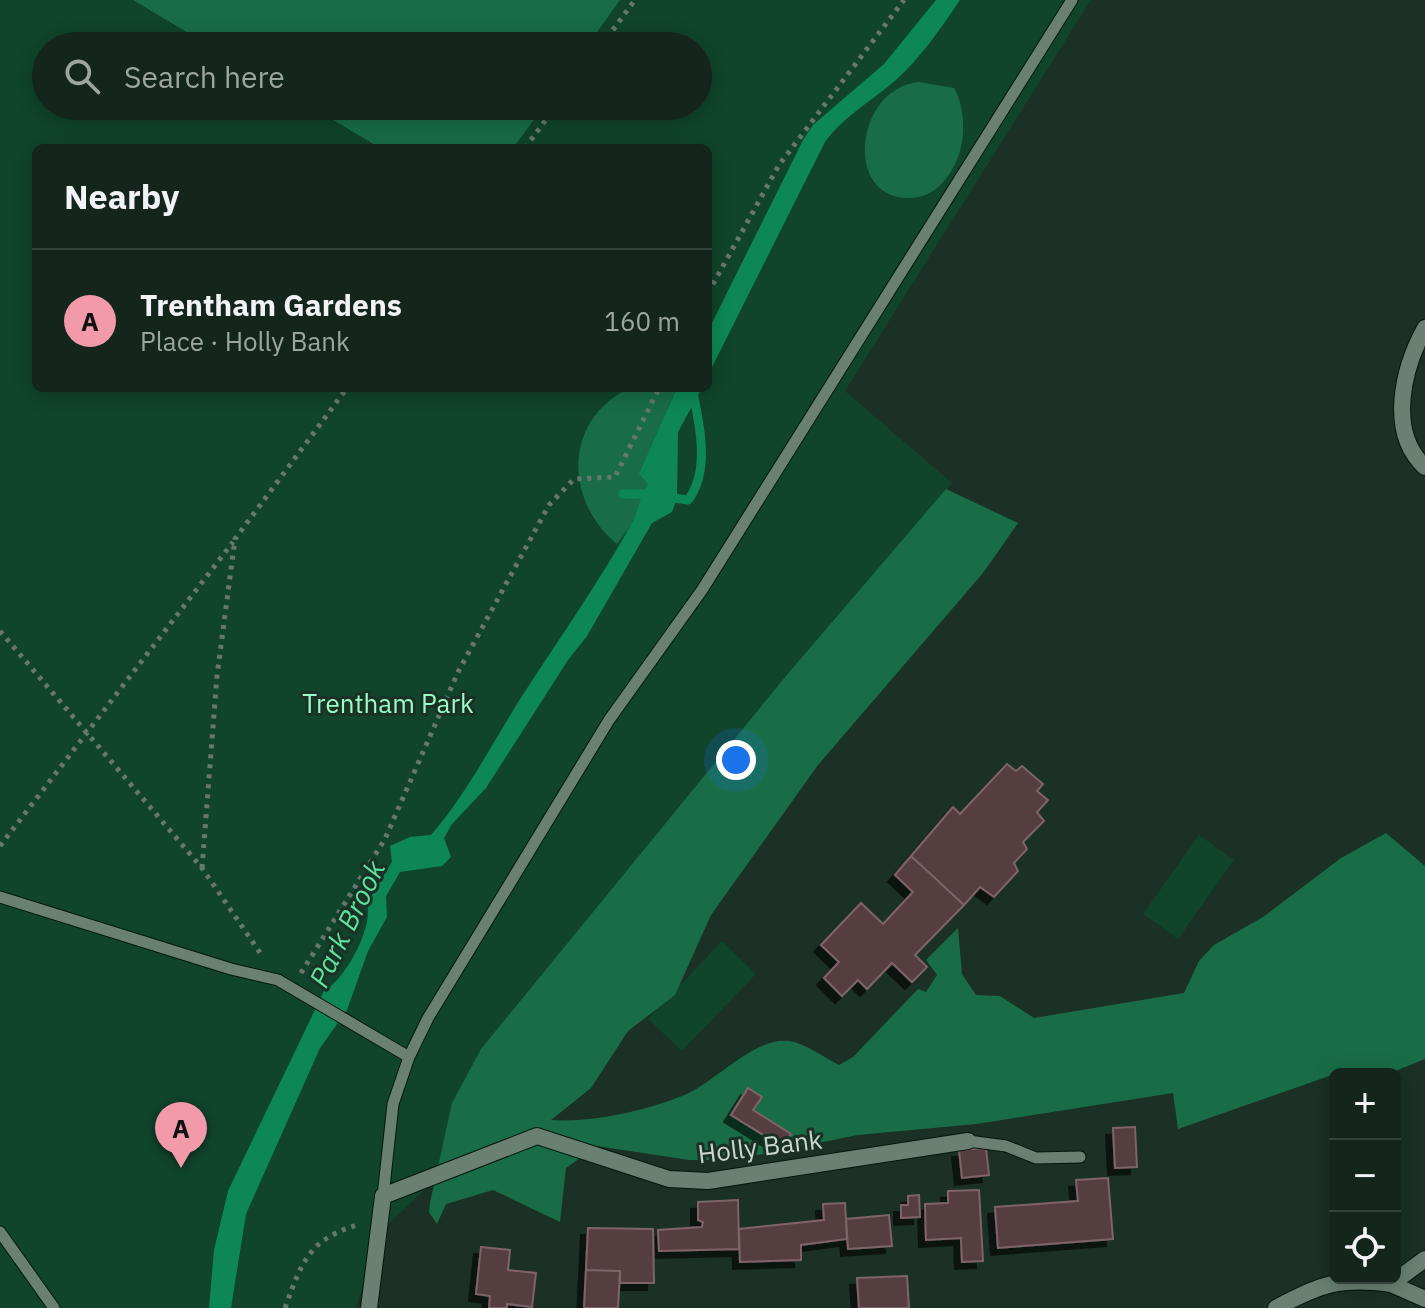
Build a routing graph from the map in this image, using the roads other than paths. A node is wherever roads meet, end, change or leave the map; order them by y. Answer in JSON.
{"nodes":[{"id":1,"x":1072,"y":0,"type":"edge"},
{"id":2,"x":1425,"y":328,"type":"edge"},
{"id":3,"x":1425,"y":467,"type":"edge"},
{"id":4,"x":0,"y":897,"type":"edge"},
{"id":5,"x":409,"y":1057,"type":"junction"},
{"id":6,"x":968,"y":1141,"type":"joint"},
{"id":7,"x":1080,"y":1157,"type":"dead end"},
{"id":8,"x":383,"y":1196,"type":"junction"},
{"id":9,"x":0,"y":1232,"type":"edge"},
{"id":10,"x":1425,"y":1259,"type":"edge"},
{"id":11,"x":1401,"y":1277,"type":"edge"},
{"id":12,"x":1330,"y":1284,"type":"edge"},
{"id":13,"x":1391,"y":1284,"type":"edge"},
{"id":14,"x":1425,"y":1299,"type":"edge"},
{"id":15,"x":54,"y":1308,"type":"edge"},
{"id":16,"x":369,"y":1308,"type":"edge"},
{"id":17,"x":1276,"y":1308,"type":"edge"}],
"edges":[{"from":1,"to":5,"type":"lane"},
{"from":2,"to":3,"type":"street"},
{"from":4,"to":5,"type":"lane"},
{"from":5,"to":8,"type":"lane"},
{"from":6,"to":7,"type":"lane"},
{"from":6,"to":8,"type":"street","name":"Holly Bank"},
{"from":8,"to":16,"type":"street"},
{"from":9,"to":15,"type":"lane"},
{"from":10,"to":11,"type":"street"},
{"from":12,"to":17,"type":"street"},
{"from":13,"to":14,"type":"street"}]}
